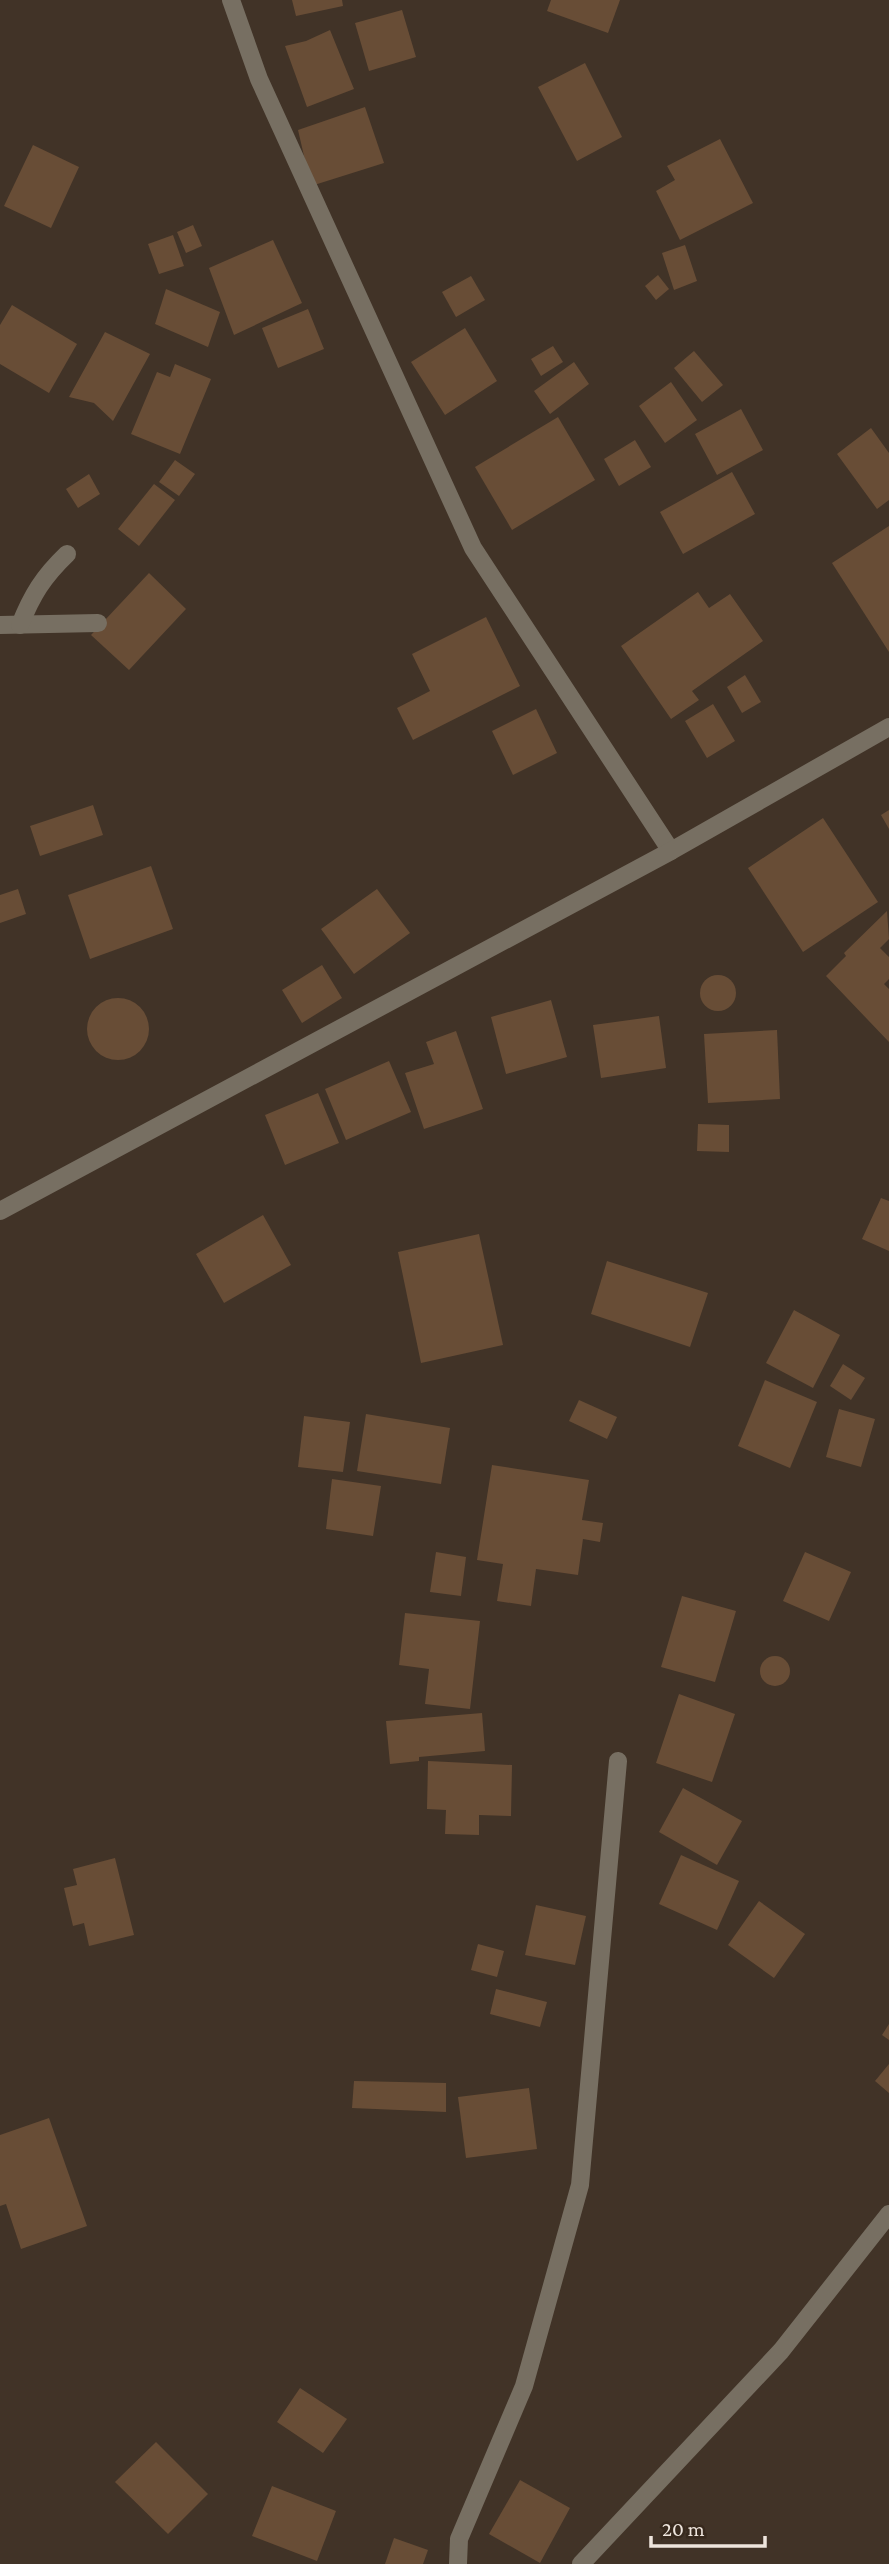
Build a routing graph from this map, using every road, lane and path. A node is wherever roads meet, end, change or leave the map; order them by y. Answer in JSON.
{"nodes":[{"id":1,"x":231,"y":0,"type":"edge"},
{"id":2,"x":67,"y":554,"type":"dead end"},
{"id":3,"x":98,"y":623,"type":"dead end"},
{"id":4,"x":0,"y":625,"type":"edge"},
{"id":5,"x":20,"y":625,"type":"junction"},
{"id":6,"x":889,"y":727,"type":"edge"},
{"id":7,"x":671,"y":851,"type":"junction"},
{"id":8,"x":0,"y":1211,"type":"edge"},
{"id":9,"x":618,"y":1761,"type":"dead end"},
{"id":10,"x":889,"y":2214,"type":"edge"},
{"id":11,"x":458,"y":2564,"type":"edge"},
{"id":12,"x":581,"y":2564,"type":"edge"}],
"edges":[{"from":1,"to":7,"type":"street"},
{"from":2,"to":5,"type":"street"},
{"from":3,"to":5,"type":"street"},
{"from":4,"to":5,"type":"street"},
{"from":6,"to":7,"type":"street"},
{"from":7,"to":8,"type":"street"},
{"from":9,"to":11,"type":"street"},
{"from":10,"to":12,"type":"street"}]}
